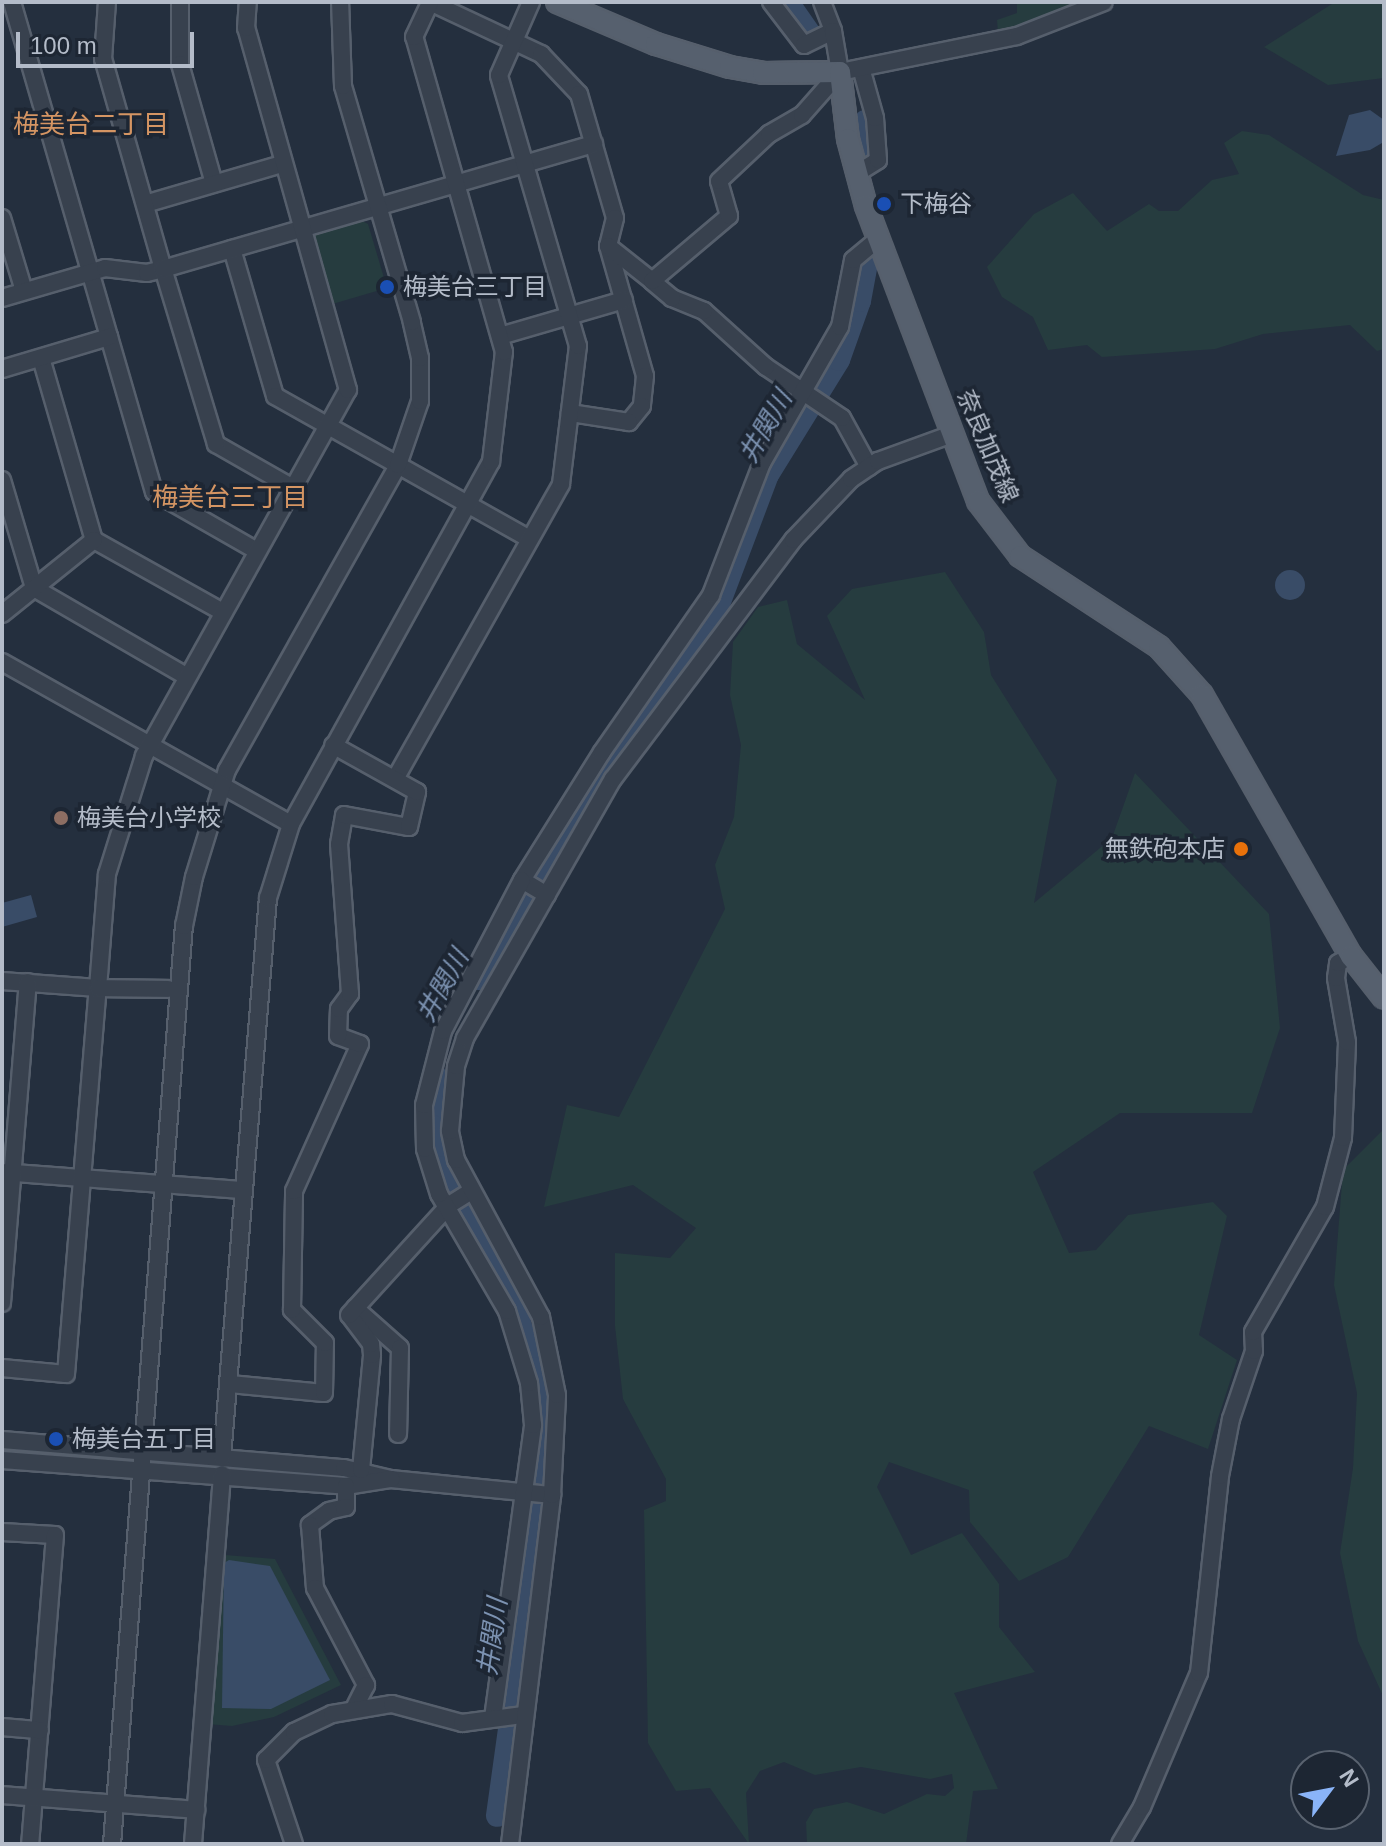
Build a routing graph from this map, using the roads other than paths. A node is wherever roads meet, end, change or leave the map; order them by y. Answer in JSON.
{"nodes":[{"id":1,"x":12,"y":2,"type":"edge"},
{"id":2,"x":107,"y":2,"type":"edge"},
{"id":3,"x":180,"y":2,"type":"edge"},
{"id":4,"x":248,"y":2,"type":"edge"},
{"id":5,"x":340,"y":2,"type":"edge"},
{"id":6,"x":430,"y":2,"type":"edge"},
{"id":7,"x":531,"y":2,"type":"edge"},
{"id":8,"x":557,"y":2,"type":"edge"},
{"id":9,"x":771,"y":2,"type":"edge"},
{"id":10,"x":822,"y":2,"type":"edge"},
{"id":11,"x":1104,"y":2,"type":"edge"},
{"id":12,"x":833,"y":31,"type":"junction"},
{"id":13,"x":514,"y":42,"type":"junction"},
{"id":14,"x":861,"y":68,"type":"junction"},
{"id":15,"x":840,"y":72,"type":"junction"},
{"id":16,"x":594,"y":144,"type":"junction"},
{"id":17,"x":282,"y":164,"type":"junction"},
{"id":18,"x":525,"y":164,"type":"junction"},
{"id":19,"x":856,"y":174,"type":"junction"},
{"id":20,"x":214,"y":183,"type":"junction"},
{"id":21,"x":456,"y":184,"type":"junction"},
{"id":22,"x":145,"y":204,"type":"junction"},
{"id":23,"x":378,"y":206,"type":"junction"},
{"id":24,"x":2,"y":218,"type":"edge"},
{"id":25,"x":302,"y":229,"type":"junction"},
{"id":26,"x":878,"y":239,"type":"junction"},
{"id":27,"x":608,"y":246,"type":"junction"},
{"id":28,"x":232,"y":249,"type":"junction"},
{"id":29,"x":163,"y":269,"type":"junction"},
{"id":30,"x":91,"y":272,"type":"junction"},
{"id":31,"x":652,"y":281,"type":"junction"},
{"id":32,"x":24,"y":291,"type":"junction"},
{"id":33,"x":2,"y":298,"type":"edge"},
{"id":34,"x":624,"y":300,"type":"junction"},
{"id":35,"x":569,"y":316,"type":"junction"},
{"id":36,"x":500,"y":336,"type":"junction"},
{"id":37,"x":109,"y":337,"type":"junction"},
{"id":38,"x":41,"y":358,"type":"junction"},
{"id":39,"x":2,"y":369,"type":"edge"},
{"id":40,"x":811,"y":398,"type":"junction"},
{"id":41,"x":570,"y":413,"type":"junction"},
{"id":42,"x":328,"y":426,"type":"junction"},
{"id":43,"x":952,"y":434,"type":"junction"},
{"id":44,"x":398,"y":465,"type":"junction"},
{"id":45,"x":869,"y":467,"type":"junction"},
{"id":46,"x":2,"y":480,"type":"edge"},
{"id":47,"x":293,"y":488,"type":"junction"},
{"id":48,"x":468,"y":503,"type":"junction"},
{"id":49,"x":530,"y":539,"type":"junction"},
{"id":50,"x":94,"y":540,"type":"junction"},
{"id":51,"x":257,"y":551,"type":"junction"},
{"id":52,"x":34,"y":588,"type":"junction"},
{"id":53,"x":223,"y":612,"type":"junction"},
{"id":54,"x":2,"y":614,"type":"edge"},
{"id":55,"x":2,"y":662,"type":"edge"},
{"id":56,"x":186,"y":676,"type":"junction"},
{"id":57,"x":149,"y":745,"type":"junction"},
{"id":58,"x":333,"y":745,"type":"junction"},
{"id":59,"x":395,"y":779,"type":"junction"},
{"id":60,"x":221,"y":786,"type":"junction"},
{"id":61,"x":291,"y":824,"type":"junction"},
{"id":62,"x":533,"y":886,"type":"junction"},
{"id":63,"x":1351,"y":956,"type":"junction"},
{"id":64,"x":2,"y":981,"type":"edge"},
{"id":65,"x":28,"y":982,"type":"junction"},
{"id":66,"x":98,"y":988,"type":"junction"},
{"id":67,"x":168,"y":989,"type":"dead end"},
{"id":68,"x":1384,"y":998,"type":"edge"},
{"id":69,"x":7,"y":1172,"type":"edge"},
{"id":70,"x":83,"y":1178,"type":"junction"},
{"id":71,"x":163,"y":1184,"type":"junction"},
{"id":72,"x":243,"y":1190,"type":"junction"},
{"id":73,"x":456,"y":1200,"type":"junction"},
{"id":74,"x":2,"y":1303,"type":"edge"},
{"id":75,"x":355,"y":1308,"type":"junction"},
{"id":76,"x":2,"y":1368,"type":"edge"},
{"id":77,"x":230,"y":1384,"type":"junction"},
{"id":78,"x":398,"y":1434,"type":"dead end"},
{"id":79,"x":2,"y":1440,"type":"edge"},
{"id":80,"x":2,"y":1460,"type":"edge"},
{"id":81,"x":143,"y":1460,"type":"junction"},
{"id":82,"x":222,"y":1466,"type":"junction"},
{"id":83,"x":361,"y":1470,"type":"junction"},
{"id":84,"x":391,"y":1479,"type":"junction"},
{"id":85,"x":346,"y":1486,"type":"junction"},
{"id":86,"x":525,"y":1492,"type":"junction"},
{"id":87,"x":552,"y":1495,"type":"junction"},
{"id":88,"x":2,"y":1532,"type":"edge"},
{"id":89,"x":354,"y":1709,"type":"junction"},
{"id":90,"x":523,"y":1715,"type":"junction"},
{"id":91,"x":493,"y":1718,"type":"junction"},
{"id":92,"x":2,"y":1727,"type":"edge"},
{"id":93,"x":40,"y":1730,"type":"junction"},
{"id":94,"x":2,"y":1795,"type":"edge"},
{"id":95,"x":34,"y":1797,"type":"junction"},
{"id":96,"x":115,"y":1804,"type":"junction"},
{"id":97,"x":196,"y":1810,"type":"junction"},
{"id":98,"x":30,"y":1844,"type":"edge"},
{"id":99,"x":112,"y":1844,"type":"edge"},
{"id":100,"x":193,"y":1844,"type":"edge"},
{"id":101,"x":294,"y":1844,"type":"edge"},
{"id":102,"x":510,"y":1844,"type":"edge"},
{"id":103,"x":1120,"y":1844,"type":"edge"}],
"edges":[{"from":1,"to":30,"type":"street"},
{"from":2,"to":22,"type":"street"},
{"from":3,"to":20,"type":"street"},
{"from":4,"to":17,"type":"street"},
{"from":5,"to":23,"type":"street"},
{"from":6,"to":13,"type":"street"},
{"from":6,"to":21,"type":"street"},
{"from":7,"to":13,"type":"street"},
{"from":8,"to":15,"type":"main road"},
{"from":9,"to":12,"type":"street"},
{"from":10,"to":12,"type":"street"},
{"from":11,"to":14,"type":"street"},
{"from":12,"to":15,"type":"street"},
{"from":13,"to":16,"type":"street"},
{"from":13,"to":18,"type":"street"},
{"from":14,"to":15,"type":"street"},
{"from":14,"to":19,"type":"street"},
{"from":15,"to":19,"type":"main road","name":"奈良加茂線"},
{"from":15,"to":31,"type":"street"},
{"from":16,"to":18,"type":"street"},
{"from":16,"to":27,"type":"street"},
{"from":17,"to":20,"type":"street"},
{"from":17,"to":25,"type":"street"},
{"from":18,"to":21,"type":"street"},
{"from":18,"to":35,"type":"street"},
{"from":19,"to":26,"type":"main road","name":"奈良加茂線"},
{"from":20,"to":22,"type":"street"},
{"from":21,"to":23,"type":"street"},
{"from":21,"to":36,"type":"street"},
{"from":22,"to":29,"type":"street"},
{"from":23,"to":25,"type":"street"},
{"from":23,"to":44,"type":"street"},
{"from":24,"to":32,"type":"street"},
{"from":25,"to":28,"type":"street"},
{"from":25,"to":42,"type":"street"},
{"from":26,"to":40,"type":"street"},
{"from":26,"to":43,"type":"main road","name":"奈良加茂線"},
{"from":27,"to":31,"type":"street"},
{"from":27,"to":34,"type":"street"},
{"from":28,"to":29,"type":"street"},
{"from":28,"to":42,"type":"street"},
{"from":29,"to":30,"type":"street"},
{"from":29,"to":47,"type":"street"},
{"from":30,"to":32,"type":"street"},
{"from":30,"to":37,"type":"street"},
{"from":31,"to":40,"type":"street"},
{"from":32,"to":33,"type":"street"},
{"from":34,"to":35,"type":"street"},
{"from":34,"to":41,"type":"street"},
{"from":35,"to":36,"type":"street"},
{"from":35,"to":41,"type":"street"},
{"from":36,"to":48,"type":"street"},
{"from":37,"to":38,"type":"street"},
{"from":37,"to":51,"type":"street"},
{"from":38,"to":39,"type":"street"},
{"from":38,"to":50,"type":"street"},
{"from":40,"to":45,"type":"street"},
{"from":40,"to":62,"type":"street"},
{"from":41,"to":49,"type":"street"},
{"from":42,"to":44,"type":"street"},
{"from":42,"to":47,"type":"street"},
{"from":43,"to":45,"type":"street"},
{"from":43,"to":63,"type":"main road","name":"奈良加茂線"},
{"from":44,"to":48,"type":"street"},
{"from":44,"to":60,"type":"street"},
{"from":45,"to":62,"type":"street"},
{"from":46,"to":52,"type":"street"},
{"from":47,"to":51,"type":"street"},
{"from":48,"to":49,"type":"street"},
{"from":48,"to":58,"type":"street"},
{"from":49,"to":59,"type":"street"},
{"from":50,"to":52,"type":"street"},
{"from":50,"to":53,"type":"street"},
{"from":51,"to":53,"type":"street"},
{"from":52,"to":54,"type":"street"},
{"from":52,"to":56,"type":"street"},
{"from":53,"to":56,"type":"street"},
{"from":55,"to":57,"type":"street"},
{"from":56,"to":57,"type":"street"},
{"from":57,"to":60,"type":"street"},
{"from":57,"to":66,"type":"street"},
{"from":58,"to":59,"type":"street"},
{"from":58,"to":61,"type":"street"},
{"from":59,"to":77,"type":"street"},
{"from":60,"to":61,"type":"street"},
{"from":60,"to":71,"type":"street"},
{"from":61,"to":72,"type":"street"},
{"from":62,"to":73,"type":"street"},
{"from":62,"to":73,"type":"street"},
{"from":63,"to":68,"type":"main road","name":"奈良加茂線"},
{"from":63,"to":103,"type":"street"},
{"from":64,"to":65,"type":"street"},
{"from":65,"to":66,"type":"street"},
{"from":65,"to":69,"type":"street"},
{"from":66,"to":67,"type":"street"},
{"from":66,"to":70,"type":"street"},
{"from":69,"to":70,"type":"street"},
{"from":69,"to":74,"type":"street"},
{"from":70,"to":71,"type":"street"},
{"from":70,"to":76,"type":"street"},
{"from":71,"to":72,"type":"street"},
{"from":71,"to":81,"type":"street"},
{"from":72,"to":77,"type":"street"},
{"from":73,"to":75,"type":"street"},
{"from":73,"to":86,"type":"street"},
{"from":73,"to":87,"type":"street"},
{"from":75,"to":78,"type":"street"},
{"from":75,"to":83,"type":"street"},
{"from":77,"to":82,"type":"street"},
{"from":79,"to":81,"type":"street"},
{"from":80,"to":81,"type":"street"},
{"from":81,"to":82,"type":"street"},
{"from":81,"to":96,"type":"street"},
{"from":82,"to":83,"type":"street"},
{"from":82,"to":85,"type":"street"},
{"from":82,"to":97,"type":"street"},
{"from":83,"to":84,"type":"street"},
{"from":84,"to":85,"type":"street"},
{"from":84,"to":86,"type":"street"},
{"from":85,"to":89,"type":"street"},
{"from":86,"to":87,"type":"street"},
{"from":86,"to":91,"type":"street"},
{"from":87,"to":90,"type":"street"},
{"from":88,"to":93,"type":"street"},
{"from":89,"to":91,"type":"street"},
{"from":89,"to":101,"type":"street"},
{"from":90,"to":91,"type":"street"},
{"from":90,"to":102,"type":"street"},
{"from":92,"to":93,"type":"street"},
{"from":93,"to":95,"type":"street"},
{"from":94,"to":95,"type":"street"},
{"from":95,"to":96,"type":"street"},
{"from":95,"to":98,"type":"street"},
{"from":96,"to":97,"type":"street"},
{"from":96,"to":99,"type":"street"},
{"from":97,"to":100,"type":"street"}]}
